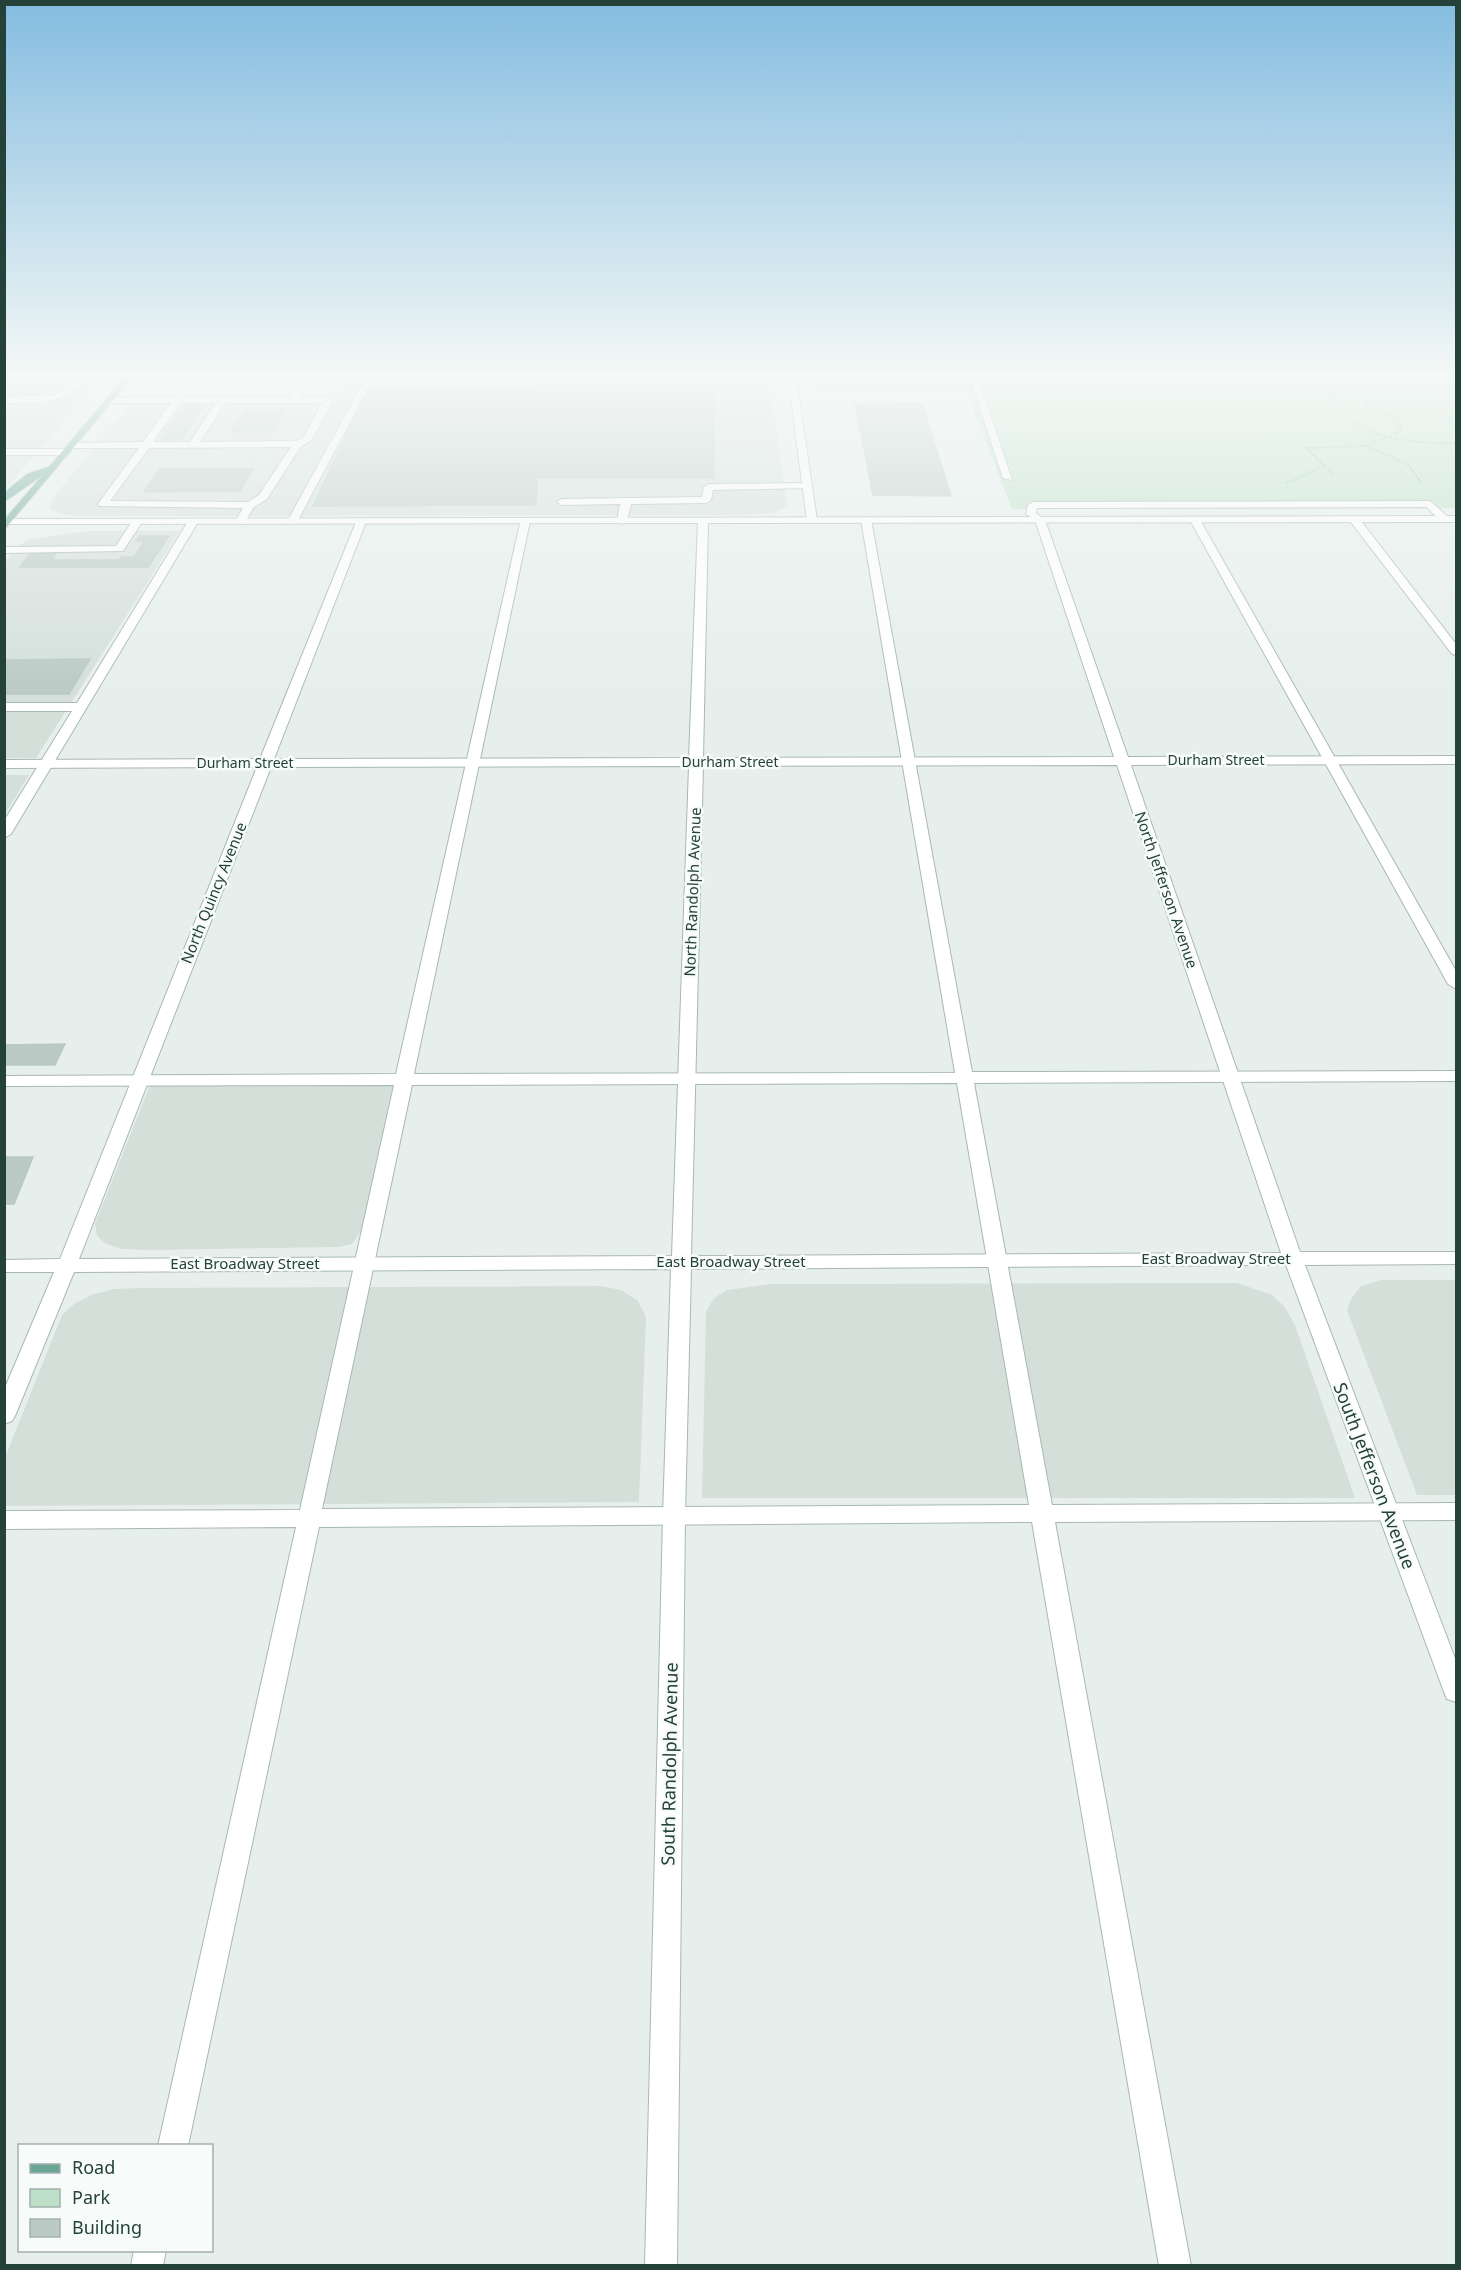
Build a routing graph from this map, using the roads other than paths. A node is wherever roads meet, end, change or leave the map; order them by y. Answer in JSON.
{"nodes":[{"id":1,"x":24,"y":483,"type":"edge"},
{"id":2,"x":40,"y":483,"type":"edge"},
{"id":3,"x":118,"y":483,"type":"edge"},
{"id":4,"x":272,"y":483,"type":"edge"},
{"id":5,"x":313,"y":483,"type":"edge"},
{"id":6,"x":807,"y":483,"type":"edge"},
{"id":7,"x":807,"y":486,"type":"junction"},
{"id":8,"x":4,"y":499,"type":"edge"},
{"id":9,"x":626,"y":501,"type":"junction"},
{"id":10,"x":562,"y":502,"type":"dead end"},
{"id":11,"x":250,"y":505,"type":"junction"},
{"id":12,"x":1354,"y":519,"type":"junction"},
{"id":13,"x":1444,"y":519,"type":"junction"},
{"id":14,"x":1456,"y":519,"type":"edge"},
{"id":15,"x":812,"y":520,"type":"junction"},
{"id":16,"x":866,"y":520,"type":"junction"},
{"id":17,"x":1040,"y":520,"type":"junction"},
{"id":18,"x":1195,"y":520,"type":"junction"},
{"id":19,"x":525,"y":521,"type":"junction"},
{"id":20,"x":622,"y":521,"type":"junction"},
{"id":21,"x":703,"y":521,"type":"junction"},
{"id":22,"x":137,"y":522,"type":"junction"},
{"id":23,"x":193,"y":522,"type":"junction"},
{"id":24,"x":240,"y":522,"type":"junction"},
{"id":25,"x":292,"y":522,"type":"junction"},
{"id":26,"x":361,"y":522,"type":"junction"},
{"id":27,"x":6,"y":524,"type":"edge"},
{"id":28,"x":4,"y":550,"type":"edge"},
{"id":29,"x":1456,"y":651,"type":"edge"},
{"id":30,"x":4,"y":707,"type":"edge"},
{"id":31,"x":81,"y":707,"type":"junction"},
{"id":32,"x":1330,"y":760,"type":"junction"},
{"id":33,"x":1456,"y":760,"type":"edge"},
{"id":34,"x":909,"y":761,"type":"junction"},
{"id":35,"x":1122,"y":761,"type":"junction"},
{"id":36,"x":696,"y":762,"type":"junction"},
{"id":37,"x":265,"y":763,"type":"junction"},
{"id":38,"x":473,"y":763,"type":"junction"},
{"id":39,"x":4,"y":764,"type":"edge"},
{"id":40,"x":46,"y":764,"type":"junction"},
{"id":41,"x":4,"y":834,"type":"edge"},
{"id":42,"x":1456,"y":984,"type":"edge"},
{"id":43,"x":1456,"y":1076,"type":"edge"},
{"id":44,"x":1230,"y":1077,"type":"junction"},
{"id":45,"x":965,"y":1078,"type":"junction"},
{"id":46,"x":688,"y":1079,"type":"junction"},
{"id":47,"x":404,"y":1080,"type":"junction"},
{"id":48,"x":4,"y":1081,"type":"edge"},
{"id":49,"x":140,"y":1081,"type":"junction"},
{"id":50,"x":1456,"y":1258,"type":"edge"},
{"id":51,"x":1293,"y":1259,"type":"junction"},
{"id":52,"x":997,"y":1261,"type":"junction"},
{"id":53,"x":682,"y":1262,"type":"junction"},
{"id":54,"x":364,"y":1264,"type":"junction"},
{"id":55,"x":67,"y":1265,"type":"junction"},
{"id":56,"x":4,"y":1266,"type":"edge"},
{"id":57,"x":4,"y":1416,"type":"edge"},
{"id":58,"x":1388,"y":1512,"type":"junction"},
{"id":59,"x":1456,"y":1512,"type":"edge"},
{"id":60,"x":1042,"y":1514,"type":"junction"},
{"id":61,"x":675,"y":1516,"type":"junction"},
{"id":62,"x":309,"y":1518,"type":"junction"},
{"id":63,"x":4,"y":1520,"type":"edge"},
{"id":64,"x":1456,"y":1692,"type":"edge"},
{"id":65,"x":173,"y":2144,"type":"edge"},
{"id":66,"x":661,"y":2265,"type":"edge"},
{"id":67,"x":1175,"y":2265,"type":"edge"}],
"edges":[{"from":1,"to":8,"type":"main road"},
{"from":2,"to":27,"type":"main road"},
{"from":3,"to":11,"type":"street"},
{"from":4,"to":11,"type":"street"},
{"from":5,"to":25,"type":"street"},
{"from":6,"to":7,"type":"street"},
{"from":7,"to":9,"type":"street"},
{"from":7,"to":15,"type":"street"},
{"from":9,"to":10,"type":"street"},
{"from":9,"to":20,"type":"street"},
{"from":11,"to":24,"type":"street"},
{"from":12,"to":13,"type":"street"},
{"from":12,"to":18,"type":"street"},
{"from":12,"to":29,"type":"street"},
{"from":13,"to":14,"type":"street"},
{"from":13,"to":17,"type":"street"},
{"from":15,"to":16,"type":"street"},
{"from":15,"to":21,"type":"street"},
{"from":16,"to":17,"type":"street"},
{"from":16,"to":34,"type":"street"},
{"from":17,"to":18,"type":"street"},
{"from":17,"to":35,"type":"street","name":"North Jefferson Avenue"},
{"from":18,"to":32,"type":"street"},
{"from":19,"to":20,"type":"street"},
{"from":19,"to":26,"type":"street"},
{"from":19,"to":38,"type":"street"},
{"from":20,"to":21,"type":"street"},
{"from":21,"to":36,"type":"street","name":"North Randolph Avenue"},
{"from":22,"to":23,"type":"street"},
{"from":22,"to":27,"type":"street"},
{"from":22,"to":28,"type":"street"},
{"from":23,"to":24,"type":"street"},
{"from":23,"to":31,"type":"street"},
{"from":24,"to":25,"type":"street"},
{"from":25,"to":26,"type":"street"},
{"from":26,"to":37,"type":"street","name":"North Quincy Avenue"},
{"from":30,"to":31,"type":"street"},
{"from":31,"to":40,"type":"street"},
{"from":32,"to":33,"type":"street","name":"Durham Street"},
{"from":32,"to":35,"type":"street","name":"Durham Street"},
{"from":32,"to":42,"type":"street"},
{"from":34,"to":35,"type":"street","name":"Durham Street"},
{"from":34,"to":36,"type":"street","name":"Durham Street"},
{"from":34,"to":45,"type":"street"},
{"from":35,"to":44,"type":"street","name":"North Jefferson Avenue"},
{"from":36,"to":38,"type":"street","name":"Durham Street"},
{"from":36,"to":46,"type":"street","name":"North Randolph Avenue"},
{"from":37,"to":38,"type":"street","name":"Durham Street"},
{"from":37,"to":40,"type":"street","name":"Durham Street"},
{"from":37,"to":49,"type":"street","name":"North Quincy Avenue"},
{"from":38,"to":47,"type":"street"},
{"from":39,"to":40,"type":"street","name":"Durham Street"},
{"from":40,"to":41,"type":"street"},
{"from":43,"to":44,"type":"street"},
{"from":44,"to":45,"type":"street"},
{"from":44,"to":51,"type":"street","name":"North Jefferson Avenue"},
{"from":45,"to":46,"type":"street"},
{"from":45,"to":52,"type":"street"},
{"from":46,"to":47,"type":"street"},
{"from":46,"to":53,"type":"street","name":"North Randolph Avenue"},
{"from":47,"to":49,"type":"street"},
{"from":47,"to":54,"type":"street"},
{"from":48,"to":49,"type":"street"},
{"from":49,"to":55,"type":"street","name":"North Quincy Avenue"},
{"from":50,"to":51,"type":"street","name":"East Broadway Street"},
{"from":51,"to":52,"type":"street","name":"East Broadway Street"},
{"from":51,"to":58,"type":"street","name":"South Jefferson Avenue"},
{"from":52,"to":53,"type":"street","name":"East Broadway Street"},
{"from":52,"to":60,"type":"street"},
{"from":53,"to":54,"type":"street","name":"East Broadway Street"},
{"from":53,"to":61,"type":"street","name":"South Randolph Avenue"},
{"from":54,"to":55,"type":"street","name":"East Broadway Street"},
{"from":54,"to":62,"type":"street"},
{"from":55,"to":56,"type":"street","name":"East Broadway Street"},
{"from":55,"to":57,"type":"street","name":"North Quincy Avenue"},
{"from":58,"to":59,"type":"street"},
{"from":58,"to":60,"type":"street"},
{"from":58,"to":64,"type":"street","name":"South Jefferson Avenue"},
{"from":60,"to":61,"type":"street"},
{"from":60,"to":67,"type":"street"},
{"from":61,"to":62,"type":"street"},
{"from":61,"to":66,"type":"street","name":"South Randolph Avenue"},
{"from":62,"to":63,"type":"street"},
{"from":62,"to":65,"type":"street"}]}
